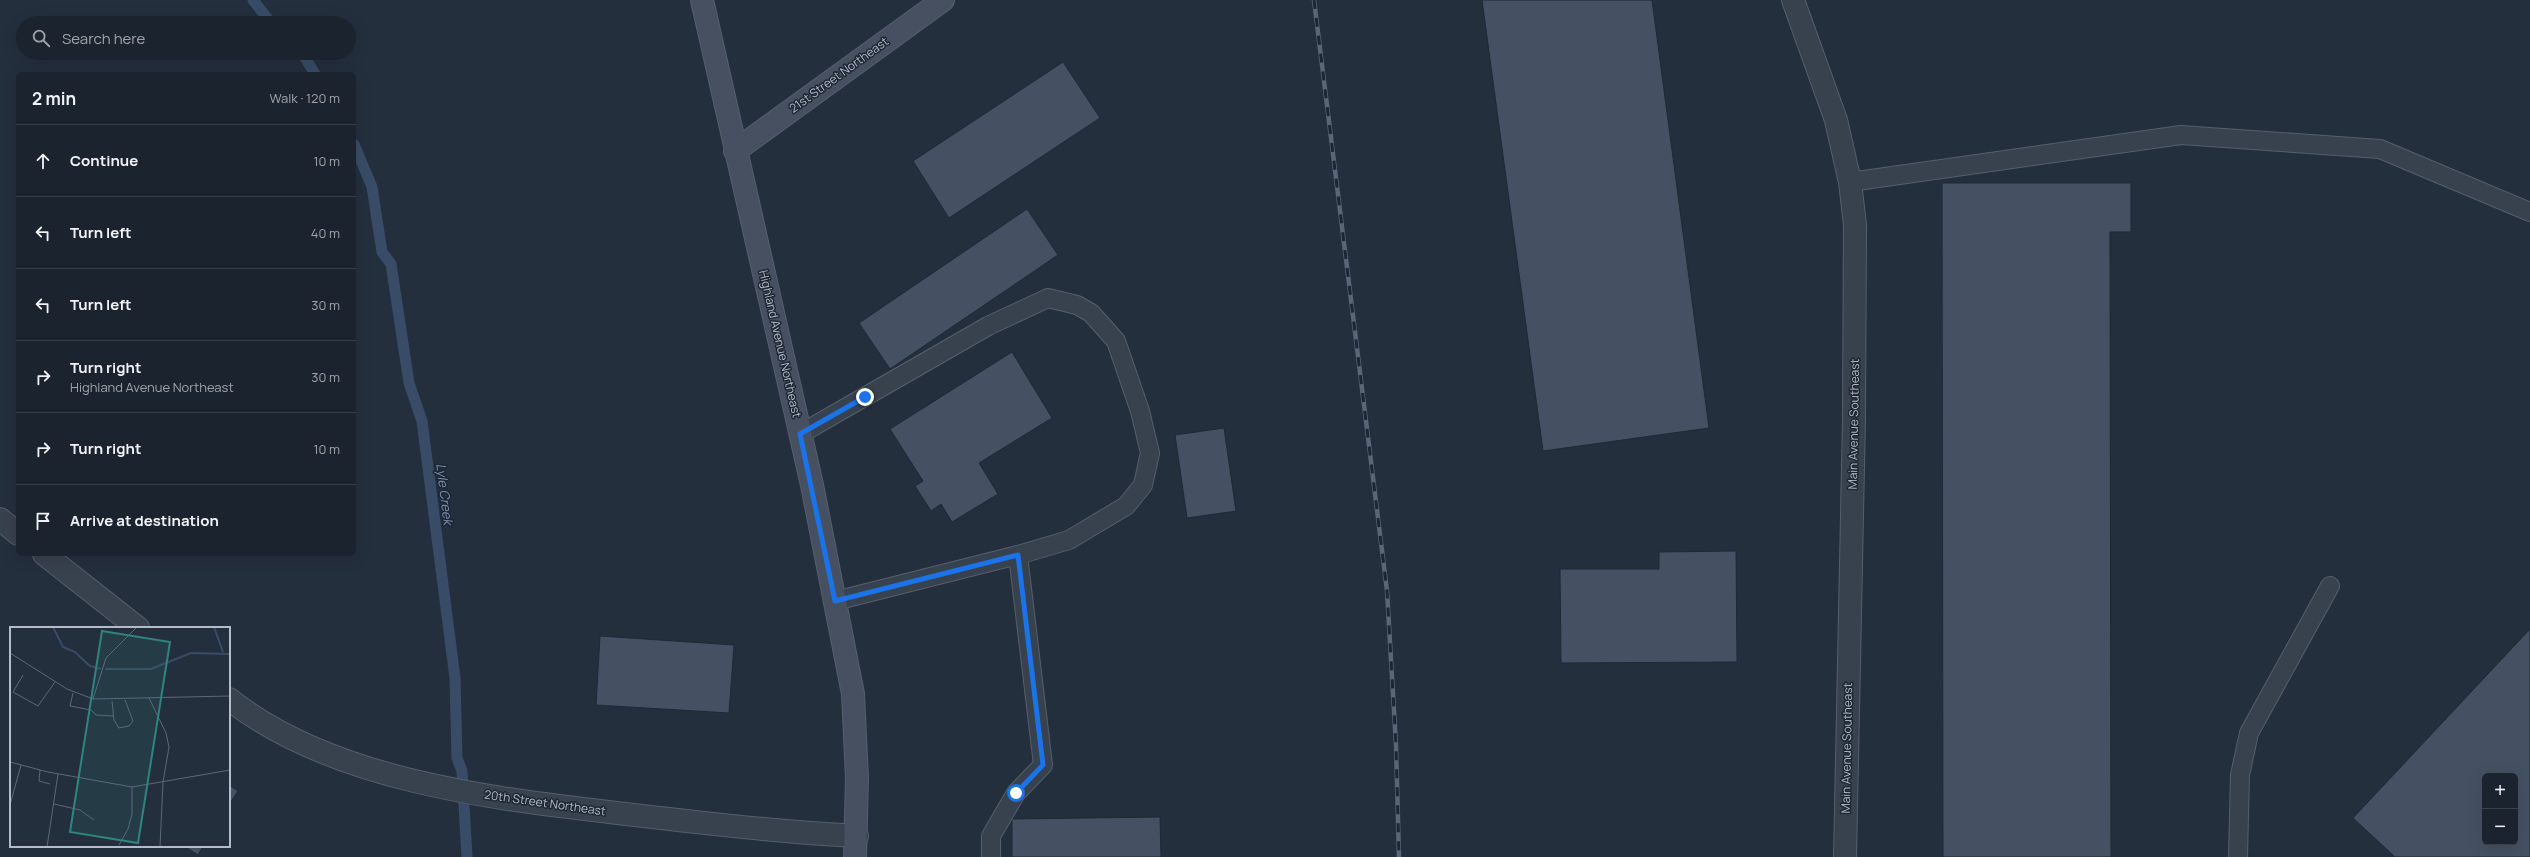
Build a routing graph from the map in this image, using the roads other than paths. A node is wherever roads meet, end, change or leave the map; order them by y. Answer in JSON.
{"nodes":[{"id":1,"x":702,"y":0,"type":"edge"},
{"id":2,"x":944,"y":0,"type":"edge"},
{"id":3,"x":1793,"y":0,"type":"edge"},
{"id":4,"x":735,"y":151,"type":"junction"},
{"id":5,"x":1850,"y":182,"type":"junction"},
{"id":6,"x":2530,"y":212,"type":"edge"},
{"id":7,"x":800,"y":434,"type":"junction"},
{"id":8,"x":0,"y":519,"type":"edge"},
{"id":9,"x":16,"y":532,"type":"edge"},
{"id":10,"x":1018,"y":555,"type":"junction"},
{"id":11,"x":47,"y":556,"type":"edge"},
{"id":12,"x":2330,"y":586,"type":"dead end"},
{"id":13,"x":835,"y":601,"type":"junction"},
{"id":14,"x":137,"y":627,"type":"edge"},
{"id":15,"x":230,"y":700,"type":"edge"},
{"id":16,"x":856,"y":847,"type":"edge"},
{"id":17,"x":991,"y":857,"type":"edge"},
{"id":18,"x":1845,"y":857,"type":"edge"},
{"id":19,"x":2238,"y":857,"type":"edge"}],
"edges":[{"from":1,"to":4,"type":"main road","name":"Highland Avenue Northeast"},
{"from":2,"to":4,"type":"main road","name":"21st Street Northeast"},
{"from":3,"to":5,"type":"street","name":"Main Avenue Southeast"},
{"from":4,"to":7,"type":"main road","name":"Highland Avenue Northeast"},
{"from":5,"to":6,"type":"lane"},
{"from":5,"to":18,"type":"street","name":"Main Avenue Southeast"},
{"from":7,"to":10,"type":"lane"},
{"from":7,"to":13,"type":"main road","name":"Highland Avenue Northeast"},
{"from":8,"to":9,"type":"street"},
{"from":10,"to":13,"type":"lane"},
{"from":10,"to":17,"type":"lane"},
{"from":11,"to":14,"type":"street"},
{"from":12,"to":19,"type":"lane"},
{"from":13,"to":16,"type":"main road","name":"Highland Avenue Northeast"},
{"from":15,"to":16,"type":"street","name":"20th Street Northeast"}]}
